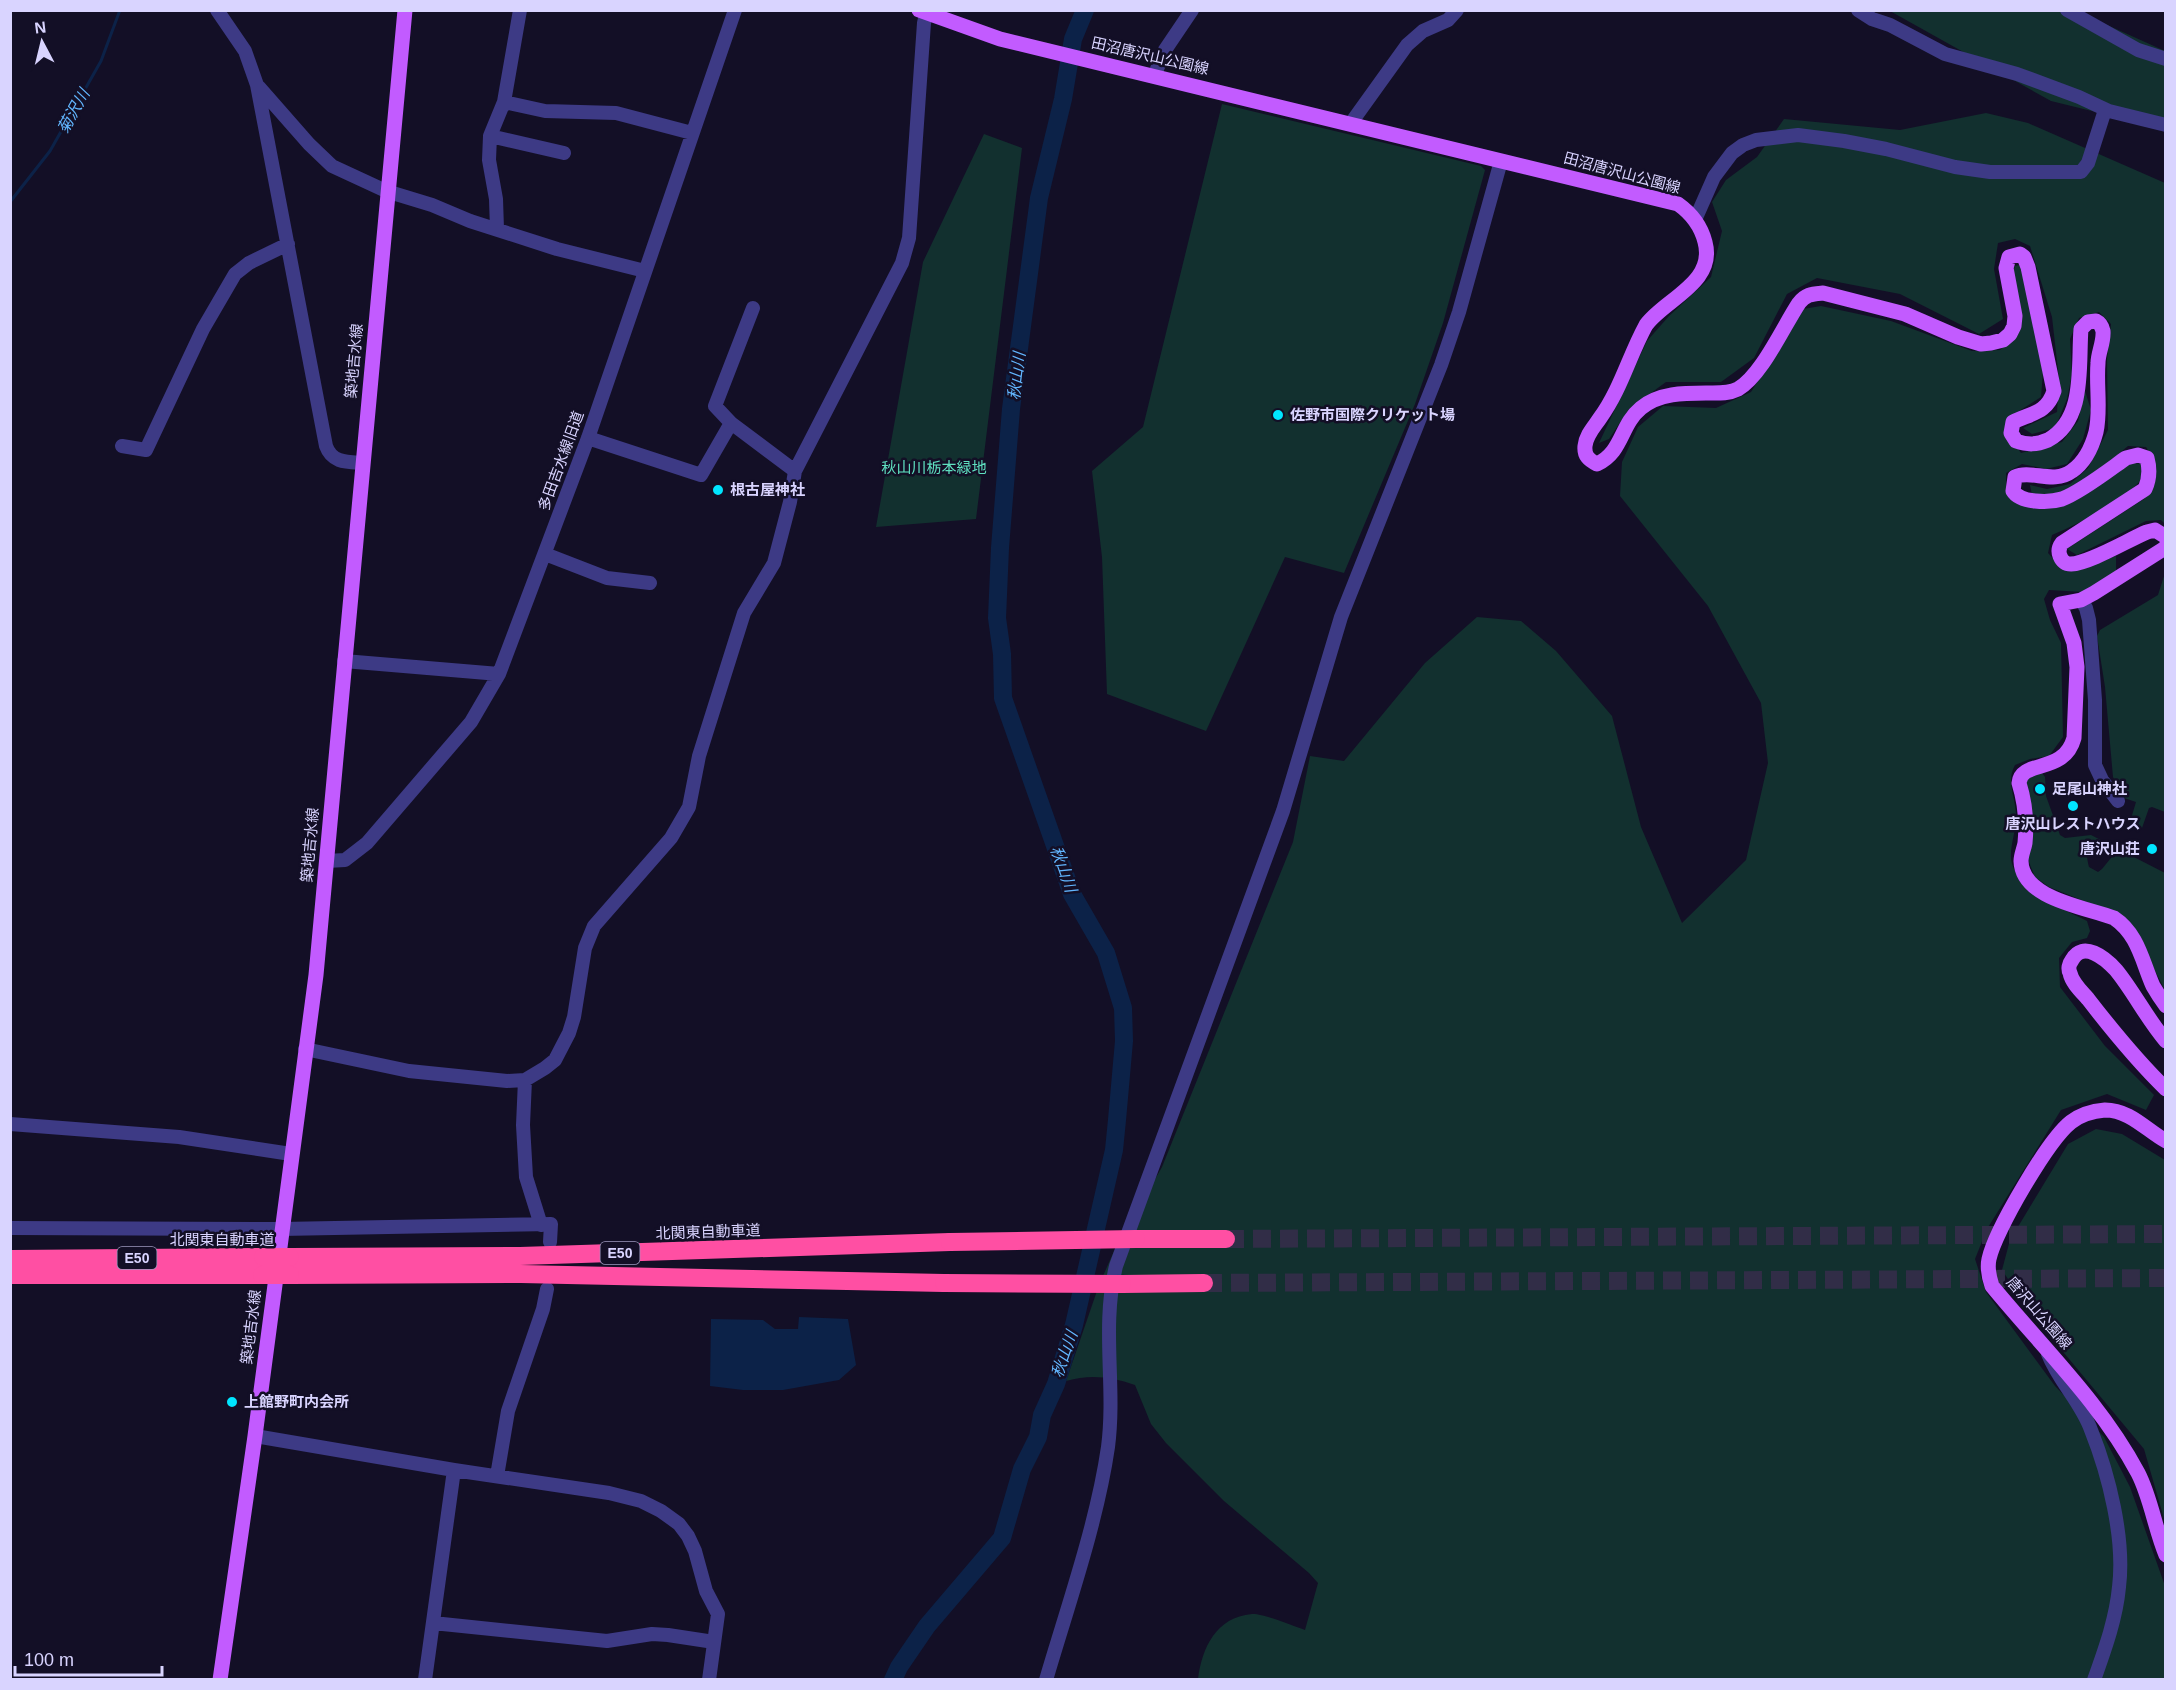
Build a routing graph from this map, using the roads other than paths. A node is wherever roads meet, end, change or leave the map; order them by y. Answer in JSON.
{"nodes":[{"id":1,"x":217,"y":10,"type":"edge"},
{"id":2,"x":405,"y":10,"type":"edge"},
{"id":3,"x":520,"y":10,"type":"edge"},
{"id":4,"x":735,"y":10,"type":"edge"},
{"id":5,"x":1192,"y":10,"type":"edge"},
{"id":6,"x":1457,"y":10,"type":"edge"},
{"id":7,"x":1858,"y":10,"type":"edge"},
{"id":8,"x":2067,"y":10,"type":"edge"},
{"id":9,"x":923,"y":12,"type":"edge"},
{"id":10,"x":2166,"y":59,"type":"edge"},
{"id":11,"x":1154,"y":76,"type":"junction"},
{"id":12,"x":257,"y":85,"type":"junction"},
{"id":13,"x":504,"y":102,"type":"junction"},
{"id":14,"x":2105,"y":110,"type":"junction"},
{"id":15,"x":1352,"y":123,"type":"junction"},
{"id":16,"x":2166,"y":125,"type":"edge"},
{"id":17,"x":692,"y":133,"type":"junction"},
{"id":18,"x":490,"y":136,"type":"junction"},
{"id":19,"x":564,"y":153,"type":"dead end"},
{"id":20,"x":1501,"y":161,"type":"junction"},
{"id":21,"x":388,"y":192,"type":"junction"},
{"id":22,"x":1695,"y":220,"type":"junction"},
{"id":23,"x":497,"y":230,"type":"junction"},
{"id":24,"x":288,"y":244,"type":"junction"},
{"id":25,"x":645,"y":271,"type":"junction"},
{"id":26,"x":753,"y":308,"type":"dead end"},
{"id":27,"x":731,"y":423,"type":"junction"},
{"id":28,"x":588,"y":438,"type":"junction"},
{"id":29,"x":122,"y":446,"type":"dead end"},
{"id":30,"x":363,"y":463,"type":"junction"},
{"id":31,"x":795,"y":471,"type":"junction"},
{"id":32,"x":2165,"y":545,"type":"edge"},
{"id":33,"x":545,"y":554,"type":"junction"},
{"id":34,"x":650,"y":584,"type":"dead end"},
{"id":35,"x":2081,"y":600,"type":"junction"},
{"id":36,"x":344,"y":662,"type":"junction"},
{"id":37,"x":500,"y":674,"type":"junction"},
{"id":38,"x":2118,"y":801,"type":"dead end"},
{"id":39,"x":327,"y":861,"type":"junction"},
{"id":40,"x":2166,"y":1006,"type":"edge"},
{"id":41,"x":2166,"y":1041,"type":"edge"},
{"id":42,"x":305,"y":1049,"type":"junction"},
{"id":43,"x":525,"y":1080,"type":"junction"},
{"id":44,"x":2166,"y":1089,"type":"edge"},
{"id":45,"x":10,"y":1124,"type":"edge"},
{"id":46,"x":2166,"y":1141,"type":"edge"},
{"id":47,"x":291,"y":1154,"type":"junction"},
{"id":48,"x":541,"y":1225,"type":"junction"},
{"id":49,"x":10,"y":1228,"type":"edge"},
{"id":50,"x":281,"y":1229,"type":"junction"},
{"id":51,"x":1226,"y":1239,"type":"tunnel mouth"},
{"id":52,"x":550,"y":1242,"type":"dead end"},
{"id":53,"x":10,"y":1258,"type":"edge"},
{"id":54,"x":263,"y":1266,"type":"junction"},
{"id":55,"x":290,"y":1266,"type":"junction"},
{"id":56,"x":10,"y":1275,"type":"edge"},
{"id":57,"x":1203,"y":1283,"type":"tunnel mouth"},
{"id":58,"x":547,"y":1289,"type":"dead end"},
{"id":59,"x":2046,"y":1350,"type":"junction"},
{"id":60,"x":255,"y":1436,"type":"junction"},
{"id":61,"x":454,"y":1470,"type":"junction"},
{"id":62,"x":497,"y":1476,"type":"junction"},
{"id":63,"x":2166,"y":1556,"type":"edge"},
{"id":64,"x":433,"y":1623,"type":"junction"},
{"id":65,"x":714,"y":1642,"type":"junction"},
{"id":66,"x":220,"y":1680,"type":"edge"},
{"id":67,"x":425,"y":1680,"type":"edge"},
{"id":68,"x":710,"y":1680,"type":"edge"},
{"id":69,"x":1046,"y":1680,"type":"edge"},
{"id":70,"x":2094,"y":1680,"type":"edge"}],
"edges":[{"from":1,"to":12,"type":"street"},
{"from":2,"to":21,"type":"main road","name":"築地吉水線"},
{"from":3,"to":13,"type":"street"},
{"from":4,"to":17,"type":"street","name":"多田吉水線旧道"},
{"from":5,"to":11,"type":"street"},
{"from":6,"to":15,"type":"street"},
{"from":7,"to":14,"type":"street"},
{"from":8,"to":10,"type":"street"},
{"from":9,"to":11,"type":"main road","name":"田沼唐沢山公園線"},
{"from":9,"to":31,"type":"street"},
{"from":11,"to":15,"type":"main road","name":"田沼唐沢山公園線"},
{"from":12,"to":21,"type":"street"},
{"from":12,"to":24,"type":"street"},
{"from":13,"to":17,"type":"street"},
{"from":13,"to":18,"type":"street"},
{"from":14,"to":16,"type":"street"},
{"from":14,"to":22,"type":"street"},
{"from":15,"to":20,"type":"main road","name":"田沼唐沢山公園線"},
{"from":17,"to":25,"type":"street","name":"多田吉水線旧道"},
{"from":18,"to":19,"type":"street"},
{"from":18,"to":23,"type":"street"},
{"from":20,"to":22,"type":"main road","name":"田沼唐沢山公園線"},
{"from":20,"to":69,"type":"street"},
{"from":21,"to":23,"type":"street"},
{"from":21,"to":30,"type":"main road","name":"築地吉水線"},
{"from":22,"to":32,"type":"main road"},
{"from":23,"to":25,"type":"street"},
{"from":24,"to":29,"type":"street"},
{"from":24,"to":30,"type":"street"},
{"from":25,"to":28,"type":"street","name":"多田吉水線旧道"},
{"from":26,"to":27,"type":"street"},
{"from":27,"to":28,"type":"street"},
{"from":27,"to":31,"type":"street"},
{"from":28,"to":33,"type":"street","name":"多田吉水線旧道"},
{"from":30,"to":36,"type":"main road","name":"築地吉水線"},
{"from":31,"to":43,"type":"street"},
{"from":32,"to":35,"type":"main road"},
{"from":33,"to":34,"type":"street"},
{"from":33,"to":37,"type":"street","name":"多田吉水線旧道"},
{"from":35,"to":38,"type":"street"},
{"from":35,"to":40,"type":"main road"},
{"from":36,"to":37,"type":"street"},
{"from":36,"to":39,"type":"main road","name":"築地吉水線"},
{"from":37,"to":39,"type":"street","name":"多田吉水線旧道"},
{"from":39,"to":42,"type":"main road","name":"築地吉水線"},
{"from":41,"to":44,"type":"main road"},
{"from":42,"to":43,"type":"street"},
{"from":42,"to":47,"type":"main road","name":"築地吉水線"},
{"from":43,"to":48,"type":"street"},
{"from":45,"to":47,"type":"street"},
{"from":46,"to":59,"type":"main road","name":"唐沢山公園線"},
{"from":47,"to":50,"type":"main road","name":"築地吉水線"},
{"from":48,"to":50,"type":"street"},
{"from":48,"to":52,"type":"street"},
{"from":49,"to":50,"type":"street"},
{"from":50,"to":60,"type":"main road","name":"築地吉水線"},
{"from":51,"to":55,"type":"highway","name":"北関東自動車道","number":"E50","bridge":true},
{"from":53,"to":54,"type":"highway","name":"北関東自動車道","number":"E50"},
{"from":54,"to":55,"type":"highway","name":"北関東自動車道","number":"E50","bridge":true},
{"from":54,"to":56,"type":"highway","name":"北関東自動車道","number":"E50"},
{"from":55,"to":57,"type":"highway","name":"北関東自動車道","number":"E50","bridge":true},
{"from":58,"to":62,"type":"street"},
{"from":59,"to":63,"type":"main road","name":"唐沢山公園線"},
{"from":59,"to":70,"type":"street"},
{"from":60,"to":61,"type":"street"},
{"from":60,"to":66,"type":"main road","name":"築地吉水線"},
{"from":61,"to":62,"type":"street"},
{"from":61,"to":64,"type":"street"},
{"from":62,"to":65,"type":"street"},
{"from":64,"to":65,"type":"street"},
{"from":64,"to":67,"type":"street"},
{"from":65,"to":68,"type":"street"}]}
